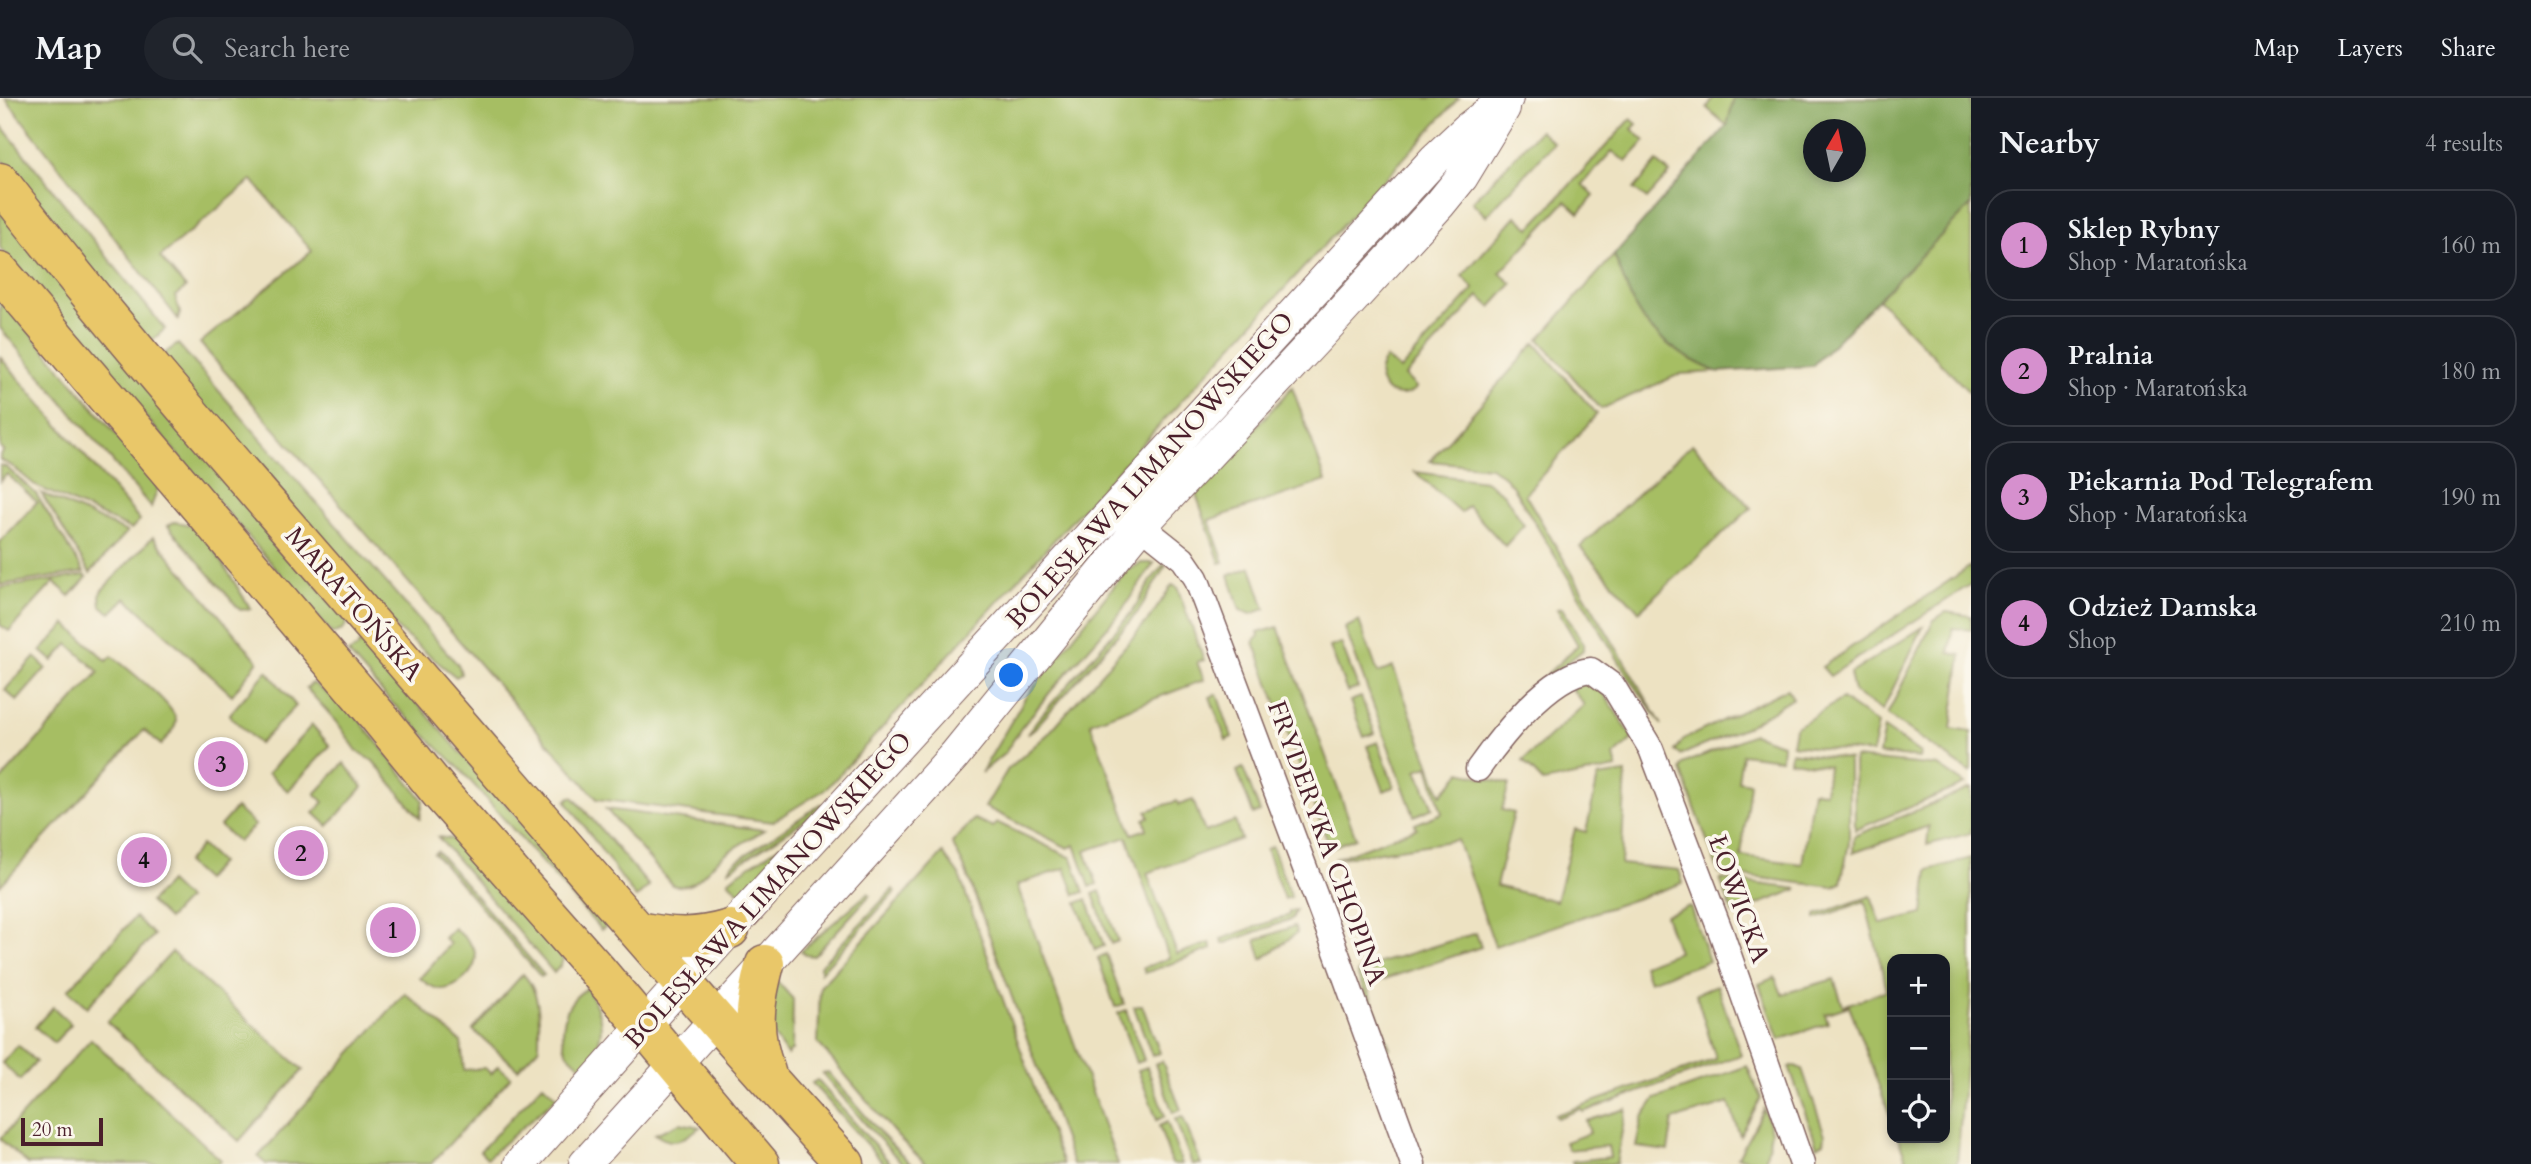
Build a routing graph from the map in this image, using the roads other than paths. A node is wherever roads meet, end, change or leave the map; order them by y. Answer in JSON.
{"nodes":[{"id":1,"x":1509,"y":98,"type":"edge"},
{"id":2,"x":0,"y":182,"type":"edge"},
{"id":3,"x":0,"y":272,"type":"edge"},
{"id":4,"x":1126,"y":495,"type":"junction"},
{"id":5,"x":1164,"y":499,"type":"junction"},
{"id":6,"x":1140,"y":527,"type":"junction"},
{"id":7,"x":1171,"y":550,"type":"junction"},
{"id":8,"x":356,"y":608,"type":"junction"},
{"id":9,"x":319,"y":647,"type":"junction"},
{"id":10,"x":1478,"y":769,"type":"dead end"},
{"id":11,"x":730,"y":929,"type":"junction"},
{"id":12,"x":638,"y":931,"type":"junction"},
{"id":13,"x":765,"y":964,"type":"junction"},
{"id":14,"x":684,"y":982,"type":"junction"},
{"id":15,"x":716,"y":1019,"type":"junction"},
{"id":16,"x":643,"y":1026,"type":"junction"},
{"id":17,"x":676,"y":1063,"type":"junction"},
{"id":18,"x":768,"y":1077,"type":"junction"},
{"id":19,"x":520,"y":1164,"type":"edge"},
{"id":20,"x":585,"y":1164,"type":"edge"},
{"id":21,"x":760,"y":1164,"type":"edge"},
{"id":22,"x":845,"y":1164,"type":"edge"},
{"id":23,"x":1413,"y":1164,"type":"edge"},
{"id":24,"x":1802,"y":1164,"type":"edge"}],
"edges":[{"from":1,"to":4,"type":"street","name":"BOLESŁAWA LIMANOWSKIEGO"},
{"from":1,"to":5,"type":"street","name":"BOLESŁAWA LIMANOWSKIEGO"},
{"from":2,"to":8,"type":"main road","name":"MARATOŃSKA"},
{"from":3,"to":9,"type":"main road","name":"MARATOŃSKA"},
{"from":4,"to":6,"type":"street"},
{"from":4,"to":11,"type":"street","name":"BOLESŁAWA LIMANOWSKIEGO"},
{"from":5,"to":6,"type":"street","name":"BOLESŁAWA LIMANOWSKIEGO"},
{"from":5,"to":7,"type":"street"},
{"from":6,"to":7,"type":"street"},
{"from":6,"to":13,"type":"street","name":"BOLESŁAWA LIMANOWSKIEGO"},
{"from":7,"to":23,"type":"street","name":"FRYDERYKA CHOPINA"},
{"from":8,"to":9,"type":"main road"},
{"from":8,"to":12,"type":"main road","name":"MARATOŃSKA"},
{"from":9,"to":16,"type":"main road","name":"MARATOŃSKA"},
{"from":10,"to":24,"type":"street","name":"ŁOWICKA"},
{"from":11,"to":12,"type":"main road"},
{"from":11,"to":14,"type":"street","name":"BOLESŁAWA LIMANOWSKIEGO"},
{"from":12,"to":14,"type":"main road","name":"MARATOŃSKA"},
{"from":13,"to":15,"type":"street","name":"BOLESŁAWA LIMANOWSKIEGO"},
{"from":13,"to":18,"type":"main road"},
{"from":14,"to":15,"type":"main road","name":"MARATOŃSKA"},
{"from":14,"to":16,"type":"street","name":"BOLESŁAWA LIMANOWSKIEGO"},
{"from":15,"to":17,"type":"street","name":"BOLESŁAWA LIMANOWSKIEGO"},
{"from":15,"to":18,"type":"main road","name":"MARATOŃSKA"},
{"from":16,"to":17,"type":"main road","name":"MARATOŃSKA"},
{"from":16,"to":19,"type":"street","name":"BOLESŁAWA LIMANOWSKIEGO"},
{"from":17,"to":20,"type":"street","name":"BOLESŁAWA LIMANOWSKIEGO"},
{"from":17,"to":21,"type":"main road","name":"MARATOŃSKA"},
{"from":18,"to":22,"type":"main road","name":"MARATOŃSKA"}]}
